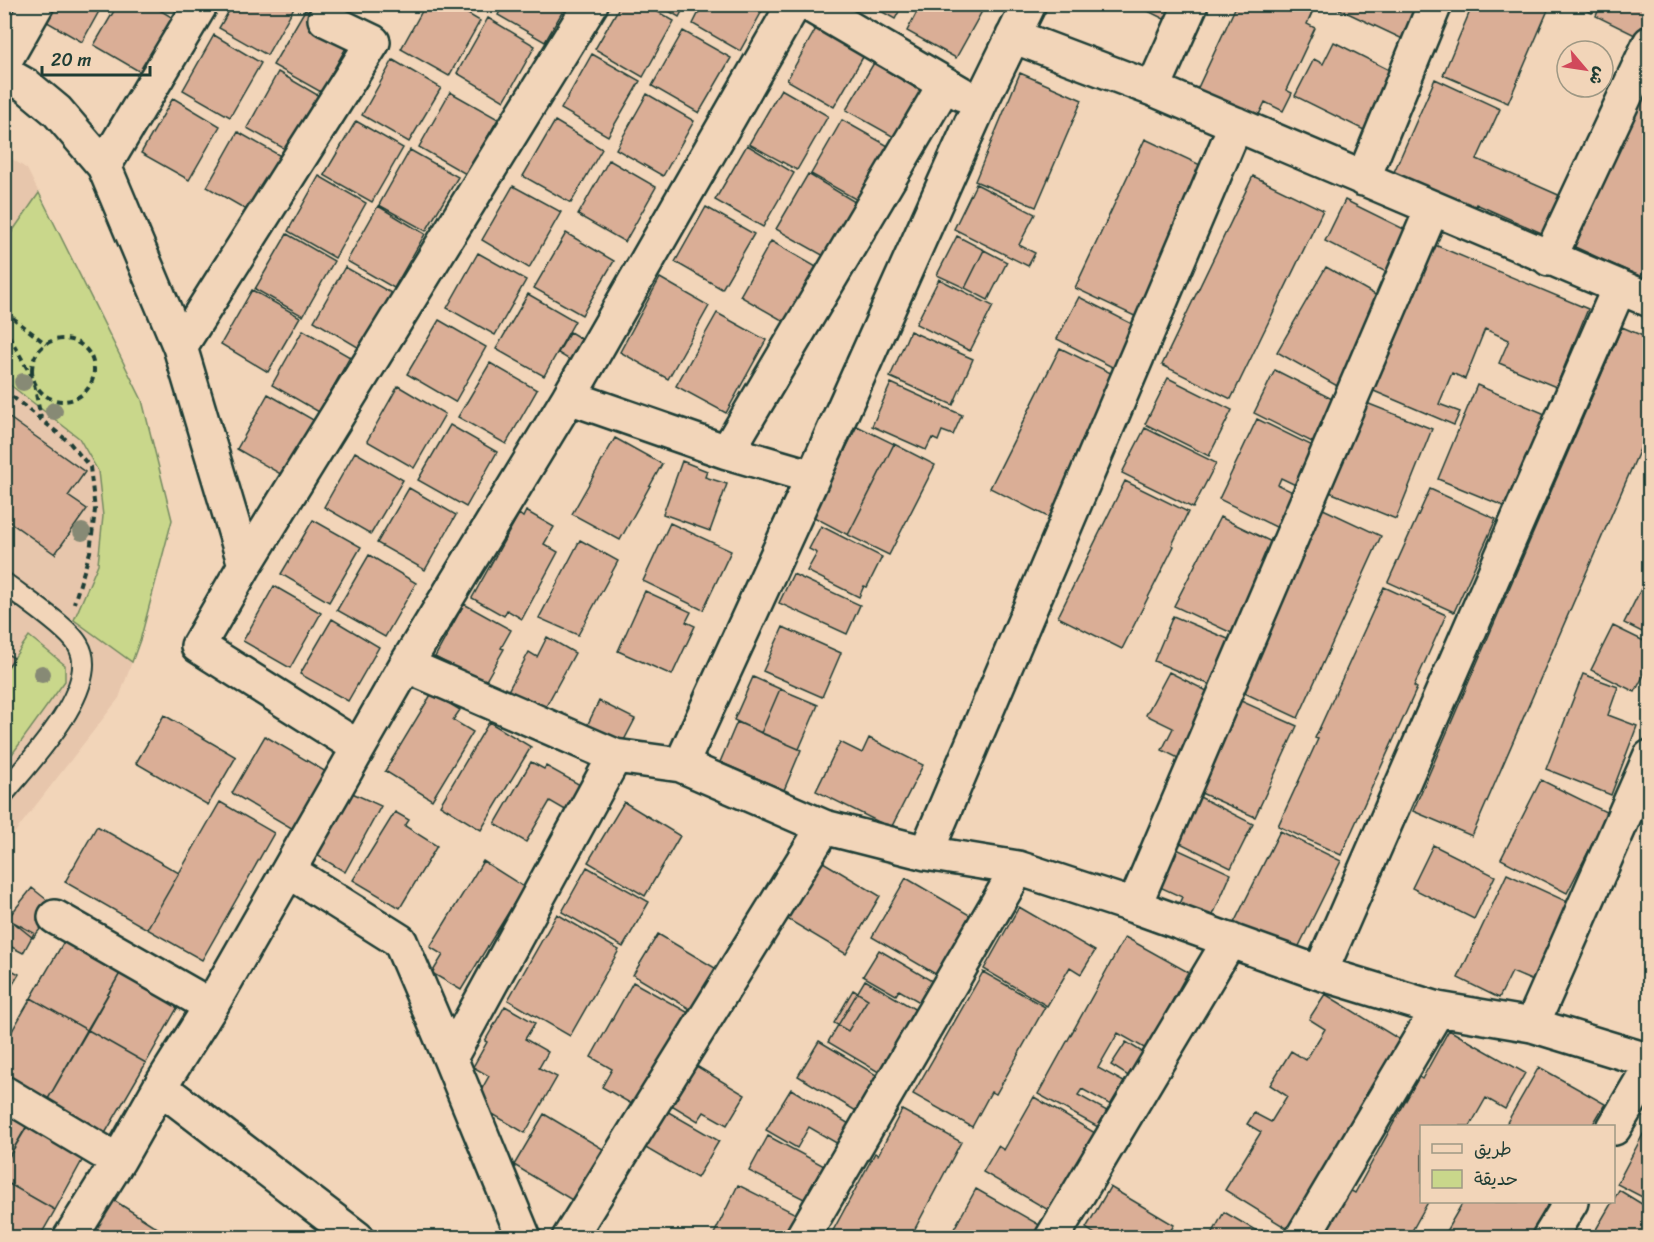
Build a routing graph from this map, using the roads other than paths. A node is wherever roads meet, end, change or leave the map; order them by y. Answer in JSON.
{"nodes":[{"id":1,"x":37,"y":4,"type":"edge"},
{"id":2,"x":201,"y":4,"type":"edge"},
{"id":3,"x":591,"y":4,"type":"edge"},
{"id":4,"x":794,"y":4,"type":"edge"},
{"id":5,"x":808,"y":4,"type":"edge"},
{"id":6,"x":1029,"y":4,"type":"edge"},
{"id":7,"x":1191,"y":4,"type":"edge"},
{"id":8,"x":1436,"y":4,"type":"edge"},
{"id":9,"x":325,"y":18,"type":"dead end"},
{"id":10,"x":1013,"y":36,"type":"junction"},
{"id":11,"x":1650,"y":43,"type":"edge"},
{"id":12,"x":4,"y":62,"type":"edge"},
{"id":13,"x":4,"y":73,"type":"edge"},
{"id":14,"x":945,"y":84,"type":"junction"},
{"id":15,"x":1153,"y":89,"type":"junction"},
{"id":16,"x":980,"y":104,"type":"junction"},
{"id":17,"x":1236,"y":124,"type":"junction"},
{"id":18,"x":104,"y":166,"type":"junction"},
{"id":19,"x":1363,"y":179,"type":"junction"},
{"id":20,"x":1432,"y":209,"type":"junction"},
{"id":21,"x":1549,"y":259,"type":"junction"},
{"id":22,"x":1619,"y":288,"type":"junction"},
{"id":23,"x":1650,"y":300,"type":"edge"},
{"id":24,"x":180,"y":347,"type":"junction"},
{"id":25,"x":569,"y":397,"type":"junction"},
{"id":26,"x":727,"y":452,"type":"junction"},
{"id":27,"x":813,"y":477,"type":"junction"},
{"id":28,"x":245,"y":565,"type":"junction"},
{"id":29,"x":4,"y":583,"type":"edge"},
{"id":30,"x":406,"y":664,"type":"junction"},
{"id":31,"x":358,"y":747,"type":"junction"},
{"id":32,"x":615,"y":756,"type":"junction"},
{"id":33,"x":1650,"y":757,"type":"edge"},
{"id":34,"x":681,"y":765,"type":"junction"},
{"id":35,"x":4,"y":793,"type":"edge"},
{"id":36,"x":824,"y":827,"type":"junction"},
{"id":37,"x":926,"y":853,"type":"junction"},
{"id":38,"x":1018,"y":868,"type":"junction"},
{"id":39,"x":289,"y":871,"type":"junction"},
{"id":40,"x":1134,"y":906,"type":"junction"},
{"id":41,"x":55,"y":917,"type":"dead end"},
{"id":42,"x":1230,"y":940,"type":"junction"},
{"id":43,"x":1320,"y":973,"type":"junction"},
{"id":44,"x":211,"y":1006,"type":"junction"},
{"id":45,"x":1438,"y":1009,"type":"junction"},
{"id":46,"x":1532,"y":1025,"type":"junction"},
{"id":47,"x":450,"y":1058,"type":"junction"},
{"id":48,"x":1650,"y":1061,"type":"edge"},
{"id":49,"x":1650,"y":1067,"type":"edge"},
{"id":50,"x":160,"y":1087,"type":"junction"},
{"id":51,"x":4,"y":1093,"type":"edge"},
{"id":52,"x":1615,"y":1126,"type":"edge"},
{"id":53,"x":118,"y":1161,"type":"junction"},
{"id":54,"x":1569,"y":1203,"type":"edge"},
{"id":55,"x":70,"y":1238,"type":"edge"},
{"id":56,"x":357,"y":1238,"type":"edge"},
{"id":57,"x":524,"y":1238,"type":"edge"},
{"id":58,"x":569,"y":1238,"type":"edge"},
{"id":59,"x":802,"y":1238,"type":"edge"},
{"id":60,"x":1052,"y":1238,"type":"edge"},
{"id":61,"x":1302,"y":1238,"type":"edge"},
{"id":62,"x":1549,"y":1238,"type":"edge"}],
"edges":[{"from":1,"to":12,"type":"street"},
{"from":2,"to":18,"type":"street"},
{"from":3,"to":28,"type":"street"},
{"from":4,"to":25,"type":"street"},
{"from":5,"to":14,"type":"street"},
{"from":6,"to":10,"type":"street"},
{"from":7,"to":15,"type":"street"},
{"from":8,"to":19,"type":"street"},
{"from":9,"to":24,"type":"street"},
{"from":10,"to":15,"type":"street"},
{"from":10,"to":16,"type":"street"},
{"from":11,"to":21,"type":"street"},
{"from":13,"to":18,"type":"street"},
{"from":14,"to":16,"type":"street"},
{"from":14,"to":26,"type":"street"},
{"from":15,"to":17,"type":"street"},
{"from":16,"to":27,"type":"street"},
{"from":17,"to":19,"type":"street"},
{"from":17,"to":37,"type":"street"},
{"from":18,"to":24,"type":"street"},
{"from":19,"to":20,"type":"street"},
{"from":20,"to":21,"type":"street"},
{"from":20,"to":40,"type":"street"},
{"from":21,"to":22,"type":"street"},
{"from":22,"to":23,"type":"street"},
{"from":22,"to":43,"type":"street"},
{"from":24,"to":28,"type":"street"},
{"from":25,"to":26,"type":"street"},
{"from":25,"to":30,"type":"street"},
{"from":26,"to":27,"type":"street"},
{"from":27,"to":34,"type":"street"},
{"from":28,"to":31,"type":"street"},
{"from":29,"to":35,"type":"lane"},
{"from":30,"to":31,"type":"street"},
{"from":30,"to":32,"type":"street"},
{"from":31,"to":39,"type":"street"},
{"from":32,"to":34,"type":"street"},
{"from":32,"to":47,"type":"street"},
{"from":33,"to":46,"type":"street"},
{"from":34,"to":36,"type":"street"},
{"from":36,"to":37,"type":"street"},
{"from":36,"to":58,"type":"street"},
{"from":37,"to":38,"type":"street"},
{"from":38,"to":40,"type":"street"},
{"from":38,"to":59,"type":"street"},
{"from":39,"to":44,"type":"street"},
{"from":39,"to":47,"type":"street"},
{"from":40,"to":42,"type":"street"},
{"from":41,"to":44,"type":"street"},
{"from":42,"to":43,"type":"street"},
{"from":42,"to":60,"type":"street"},
{"from":43,"to":45,"type":"street"},
{"from":44,"to":50,"type":"street"},
{"from":45,"to":46,"type":"street"},
{"from":45,"to":61,"type":"street"},
{"from":46,"to":48,"type":"street"},
{"from":47,"to":57,"type":"street"},
{"from":49,"to":52,"type":"street"},
{"from":50,"to":53,"type":"street"},
{"from":50,"to":56,"type":"street"},
{"from":51,"to":53,"type":"street"},
{"from":53,"to":55,"type":"street"},
{"from":54,"to":62,"type":"street"}]}
